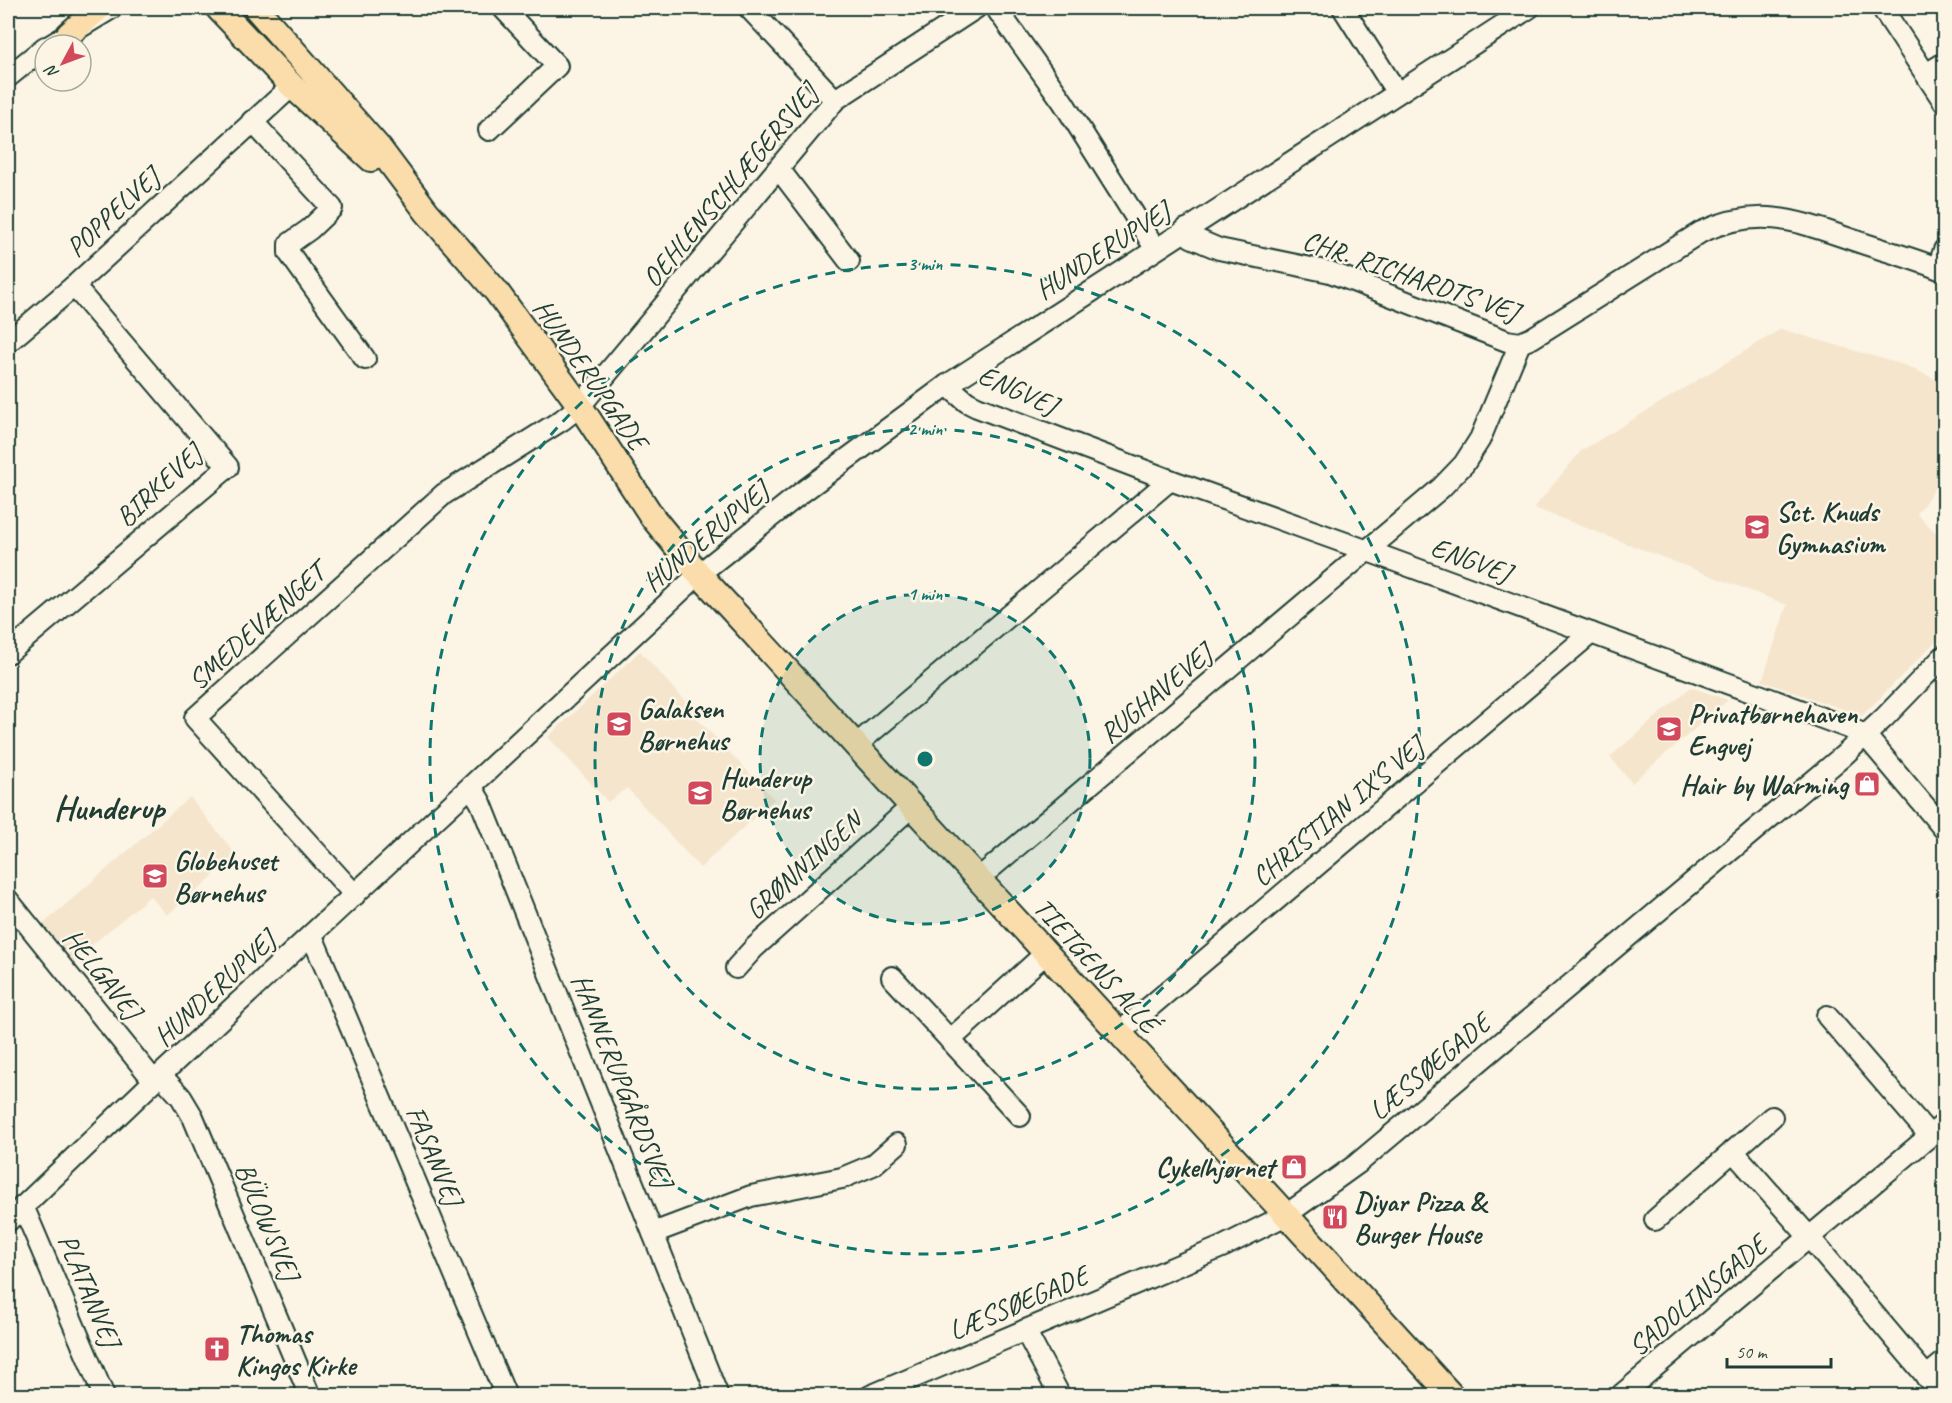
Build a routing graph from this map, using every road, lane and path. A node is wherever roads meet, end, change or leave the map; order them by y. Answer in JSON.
{"nodes":[{"id":1,"x":86,"y":8,"type":"edge"},
{"id":2,"x":99,"y":8,"type":"edge"},
{"id":3,"x":111,"y":8,"type":"edge"},
{"id":4,"x":218,"y":8,"type":"edge"},
{"id":5,"x":236,"y":8,"type":"edge"},
{"id":6,"x":256,"y":8,"type":"edge"},
{"id":7,"x":503,"y":8,"type":"edge"},
{"id":8,"x":749,"y":8,"type":"edge"},
{"id":9,"x":976,"y":8,"type":"edge"},
{"id":10,"x":996,"y":8,"type":"edge"},
{"id":11,"x":1343,"y":8,"type":"edge"},
{"id":12,"x":1529,"y":8,"type":"edge"},
{"id":13,"x":1882,"y":8,"type":"edge"},
{"id":14,"x":61,"y":33,"type":"edge"},
{"id":15,"x":65,"y":33,"type":"edge"},
{"id":16,"x":69,"y":33,"type":"edge"},
{"id":17,"x":33,"y":57,"type":"edge"},
{"id":18,"x":1944,"y":63,"type":"edge"},
{"id":19,"x":1926,"y":74,"type":"junction"},
{"id":20,"x":8,"y":77,"type":"edge"},
{"id":21,"x":319,"y":80,"type":"junction"},
{"id":22,"x":292,"y":86,"type":"junction"},
{"id":23,"x":1396,"y":93,"type":"junction"},
{"id":24,"x":835,"y":100,"type":"junction"},
{"id":25,"x":1944,"y":102,"type":"edge"},
{"id":26,"x":252,"y":121,"type":"junction"},
{"id":27,"x":489,"y":130,"type":"dead end"},
{"id":28,"x":778,"y":169,"type":"junction"},
{"id":29,"x":427,"y":212,"type":"junction"},
{"id":30,"x":1186,"y":229,"type":"junction"},
{"id":31,"x":1155,"y":249,"type":"junction"},
{"id":32,"x":849,"y":261,"type":"dead end"},
{"id":33,"x":1942,"y":263,"type":"edge"},
{"id":34,"x":74,"y":286,"type":"junction"},
{"id":35,"x":8,"y":342,"type":"edge"},
{"id":36,"x":1520,"y":343,"type":"junction"},
{"id":37,"x":365,"y":359,"type":"dead end"},
{"id":38,"x":947,"y":385,"type":"junction"},
{"id":39,"x":580,"y":406,"type":"junction"},
{"id":40,"x":1170,"y":480,"type":"junction"},
{"id":41,"x":398,"y":536,"type":"joint"},
{"id":42,"x":1368,"y":550,"type":"junction"},
{"id":43,"x":699,"y":574,"type":"junction"},
{"id":44,"x":1591,"y":633,"type":"junction"},
{"id":45,"x":8,"y":653,"type":"edge"},
{"id":46,"x":1944,"y":656,"type":"edge"},
{"id":47,"x":1865,"y":735,"type":"junction"},
{"id":48,"x":856,"y":745,"type":"junction"},
{"id":49,"x":472,"y":788,"type":"junction"},
{"id":50,"x":911,"y":807,"type":"junction"},
{"id":51,"x":1944,"y":829,"type":"edge"},
{"id":52,"x":978,"y":879,"type":"junction"},
{"id":53,"x":355,"y":895,"type":"junction"},
{"id":54,"x":8,"y":900,"type":"edge"},
{"id":55,"x":312,"y":936,"type":"junction"},
{"id":56,"x":1046,"y":953,"type":"junction"},
{"id":57,"x":736,"y":968,"type":"dead end"},
{"id":58,"x":892,"y":977,"type":"dead end"},
{"id":59,"x":1827,"y":1016,"type":"dead end"},
{"id":60,"x":1119,"y":1033,"type":"junction"},
{"id":61,"x":950,"y":1040,"type":"junction"},
{"id":62,"x":158,"y":1078,"type":"junction"},
{"id":63,"x":1020,"y":1116,"type":"dead end"},
{"id":64,"x":1772,"y":1117,"type":"dead end"},
{"id":65,"x":1937,"y":1130,"type":"edge"},
{"id":66,"x":897,"y":1144,"type":"dead end"},
{"id":67,"x":1733,"y":1151,"type":"junction"},
{"id":68,"x":23,"y":1206,"type":"junction"},
{"id":69,"x":1286,"y":1215,"type":"junction"},
{"id":70,"x":1655,"y":1220,"type":"dead end"},
{"id":71,"x":8,"y":1221,"type":"edge"},
{"id":72,"x":653,"y":1233,"type":"junction"},
{"id":73,"x":1810,"y":1238,"type":"junction"},
{"id":74,"x":1024,"y":1330,"type":"junction"},
{"id":75,"x":1944,"y":1362,"type":"edge"},
{"id":76,"x":1926,"y":1377,"type":"junction"},
{"id":77,"x":104,"y":1395,"type":"edge"},
{"id":78,"x":310,"y":1395,"type":"edge"},
{"id":79,"x":506,"y":1395,"type":"edge"},
{"id":80,"x":718,"y":1395,"type":"edge"},
{"id":81,"x":870,"y":1395,"type":"edge"},
{"id":82,"x":1060,"y":1395,"type":"edge"},
{"id":83,"x":1452,"y":1395,"type":"edge"},
{"id":84,"x":1620,"y":1395,"type":"edge"},
{"id":85,"x":1943,"y":1395,"type":"edge"}],
"edges":[{"from":1,"to":14,"type":"street"},
{"from":2,"to":15,"type":"main road"},
{"from":3,"to":16,"type":"street"},
{"from":4,"to":22,"type":"main road","name":"HUNDERUPGADE"},
{"from":5,"to":21,"type":"main road"},
{"from":6,"to":21,"type":"main road","name":"HUNDERUPGADE"},
{"from":7,"to":27,"type":"street"},
{"from":8,"to":24,"type":"street"},
{"from":9,"to":24,"type":"street","name":"OEHLENSCHLÆGERSVEJ"},
{"from":10,"to":31,"type":"street"},
{"from":11,"to":23,"type":"street"},
{"from":12,"to":23,"type":"street","name":"HUNDERUPVEJ"},
{"from":13,"to":19,"type":"street"},
{"from":17,"to":20,"type":"street"},
{"from":18,"to":19,"type":"street"},
{"from":19,"to":25,"type":"street"},
{"from":21,"to":29,"type":"main road","name":"HUNDERUPGADE"},
{"from":22,"to":26,"type":"street","name":"POPPELVEJ"},
{"from":22,"to":29,"type":"main road","name":"HUNDERUPGADE"},
{"from":23,"to":30,"type":"street","name":"HUNDERUPVEJ"},
{"from":24,"to":28,"type":"street","name":"OEHLENSCHLÆGERSVEJ"},
{"from":26,"to":34,"type":"street","name":"POPPELVEJ"},
{"from":26,"to":37,"type":"street"},
{"from":28,"to":32,"type":"street"},
{"from":28,"to":39,"type":"street","name":"OEHLENSCHLÆGERSVEJ"},
{"from":29,"to":39,"type":"main road","name":"HUNDERUPGADE"},
{"from":30,"to":31,"type":"street","name":"HUNDERUPVEJ"},
{"from":30,"to":36,"type":"street","name":"CHR. RICHARDTS VEJ"},
{"from":31,"to":38,"type":"street","name":"HUNDERUPVEJ"},
{"from":33,"to":36,"type":"street","name":"CHR. RICHARDTS VEJ"},
{"from":34,"to":35,"type":"street","name":"POPPELVEJ"},
{"from":34,"to":45,"type":"street","name":"BIRKEVEJ"},
{"from":36,"to":42,"type":"street","name":"RUGHAVEVEJ"},
{"from":38,"to":40,"type":"street","name":"ENGVEJ"},
{"from":38,"to":43,"type":"street","name":"HUNDERUPVEJ"},
{"from":39,"to":41,"type":"street","name":"OEHLENSCHLÆGERSVEJ"},
{"from":39,"to":43,"type":"main road","name":"HUNDERUPGADE"},
{"from":40,"to":42,"type":"street","name":"ENGVEJ"},
{"from":40,"to":48,"type":"street"},
{"from":41,"to":53,"type":"street","name":"SMEDEVÆNGET"},
{"from":42,"to":44,"type":"street","name":"ENGVEJ"},
{"from":42,"to":52,"type":"street","name":"RUGHAVEVEJ"},
{"from":43,"to":48,"type":"main road","name":"TIETGENS ALLÉ"},
{"from":43,"to":49,"type":"street","name":"HUNDERUPVEJ"},
{"from":44,"to":47,"type":"street","name":"ENGVEJ"},
{"from":44,"to":60,"type":"street","name":"CHRISTIAN IX'S VEJ"},
{"from":46,"to":47,"type":"street","name":"LÆSSØEGADE"},
{"from":47,"to":51,"type":"street","name":"ENGVEJ"},
{"from":47,"to":69,"type":"street","name":"LÆSSØEGADE"},
{"from":48,"to":50,"type":"main road","name":"TIETGENS ALLÉ"},
{"from":49,"to":53,"type":"street","name":"HUNDERUPVEJ"},
{"from":49,"to":72,"type":"street","name":"HANNERUPGÅRDSVEJ"},
{"from":50,"to":52,"type":"main road","name":"TIETGENS ALLÉ"},
{"from":50,"to":57,"type":"street","name":"GRØNNINGEN"},
{"from":52,"to":56,"type":"main road","name":"TIETGENS ALLÉ"},
{"from":53,"to":55,"type":"street","name":"HUNDERUPVEJ"},
{"from":54,"to":62,"type":"street","name":"HELGAVEJ"},
{"from":55,"to":62,"type":"street","name":"HUNDERUPVEJ"},
{"from":55,"to":79,"type":"street","name":"FASANVEJ"},
{"from":56,"to":60,"type":"main road","name":"TIETGENS ALLÉ"},
{"from":56,"to":61,"type":"street"},
{"from":58,"to":61,"type":"street"},
{"from":59,"to":65,"type":"street"},
{"from":60,"to":69,"type":"main road","name":"TIETGENS ALLÉ"},
{"from":61,"to":63,"type":"street"},
{"from":62,"to":68,"type":"street","name":"HUNDERUPVEJ"},
{"from":62,"to":78,"type":"street","name":"BÜLOWSVEJ"},
{"from":64,"to":67,"type":"street"},
{"from":65,"to":73,"type":"street","name":"SADOLINSGADE"},
{"from":66,"to":72,"type":"street"},
{"from":67,"to":70,"type":"street"},
{"from":67,"to":73,"type":"street","name":"SADOLINSGADE"},
{"from":68,"to":71,"type":"street","name":"HUNDERUPVEJ"},
{"from":68,"to":77,"type":"street","name":"PLATANVEJ"},
{"from":69,"to":74,"type":"street","name":"LÆSSØEGADE"},
{"from":69,"to":83,"type":"main road","name":"TIETGENS ALLÉ"},
{"from":72,"to":80,"type":"street","name":"HANNERUPGÅRDSVEJ"},
{"from":73,"to":76,"type":"street"},
{"from":73,"to":84,"type":"street","name":"SADOLINSGADE"},
{"from":74,"to":81,"type":"street","name":"LÆSSØEGADE"},
{"from":74,"to":82,"type":"street"},
{"from":75,"to":76,"type":"street"},
{"from":76,"to":85,"type":"street"}]}
